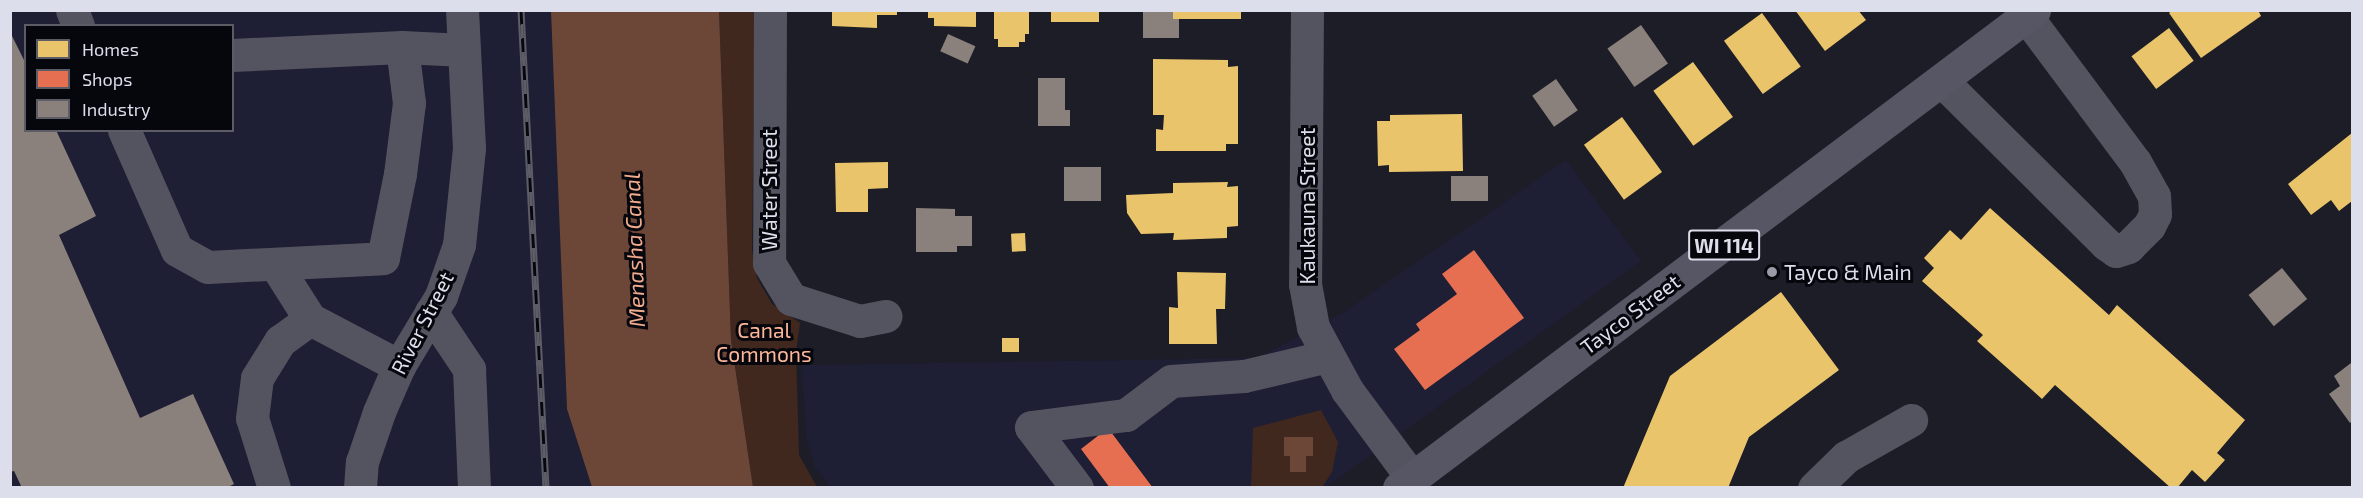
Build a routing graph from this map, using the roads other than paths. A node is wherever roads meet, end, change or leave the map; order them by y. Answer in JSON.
{"nodes":[{"id":1,"x":462,"y":10,"type":"edge"},
{"id":2,"x":770,"y":10,"type":"edge"},
{"id":3,"x":1307,"y":10,"type":"edge"},
{"id":4,"x":2030,"y":13,"type":"edge"},
{"id":5,"x":402,"y":47,"type":"junction"},
{"id":6,"x":464,"y":50,"type":"junction"},
{"id":7,"x":234,"y":55,"type":"edge"},
{"id":8,"x":1942,"y":81,"type":"junction"},
{"id":9,"x":125,"y":132,"type":"edge"},
{"id":10,"x":275,"y":264,"type":"junction"},
{"id":11,"x":431,"y":312,"type":"junction"},
{"id":12,"x":886,"y":316,"type":"dead end"},
{"id":13,"x":310,"y":319,"type":"junction"},
{"id":14,"x":1328,"y":357,"type":"junction"},
{"id":15,"x":399,"y":366,"type":"junction"},
{"id":16,"x":1911,"y":420,"type":"dead end"},
{"id":17,"x":1410,"y":484,"type":"edge"},
{"id":18,"x":274,"y":488,"type":"edge"},
{"id":19,"x":360,"y":488,"type":"edge"},
{"id":20,"x":474,"y":488,"type":"edge"},
{"id":21,"x":1077,"y":488,"type":"edge"},
{"id":22,"x":1814,"y":488,"type":"edge"}],
"edges":[{"from":1,"to":6,"type":"street","name":"River Street"},
{"from":2,"to":12,"type":"street","name":"Water Street"},
{"from":3,"to":14,"type":"street","name":"Kaukauna Street"},
{"from":4,"to":8,"type":"main road","name":"Tayco Street","number":"WI 114"},
{"from":4,"to":8,"type":"street"},
{"from":5,"to":6,"type":"street"},
{"from":5,"to":7,"type":"street"},
{"from":5,"to":10,"type":"street"},
{"from":6,"to":11,"type":"street","name":"River Street"},
{"from":8,"to":17,"type":"main road","name":"Tayco Street","number":"WI 114"},
{"from":9,"to":10,"type":"street"},
{"from":10,"to":13,"type":"street"},
{"from":11,"to":15,"type":"street","name":"River Street"},
{"from":11,"to":20,"type":"street"},
{"from":13,"to":15,"type":"street"},
{"from":13,"to":18,"type":"street"},
{"from":14,"to":17,"type":"street","name":"Kaukauna Street"},
{"from":14,"to":21,"type":"street"},
{"from":15,"to":19,"type":"street","name":"River Street"},
{"from":16,"to":22,"type":"street"}]}
